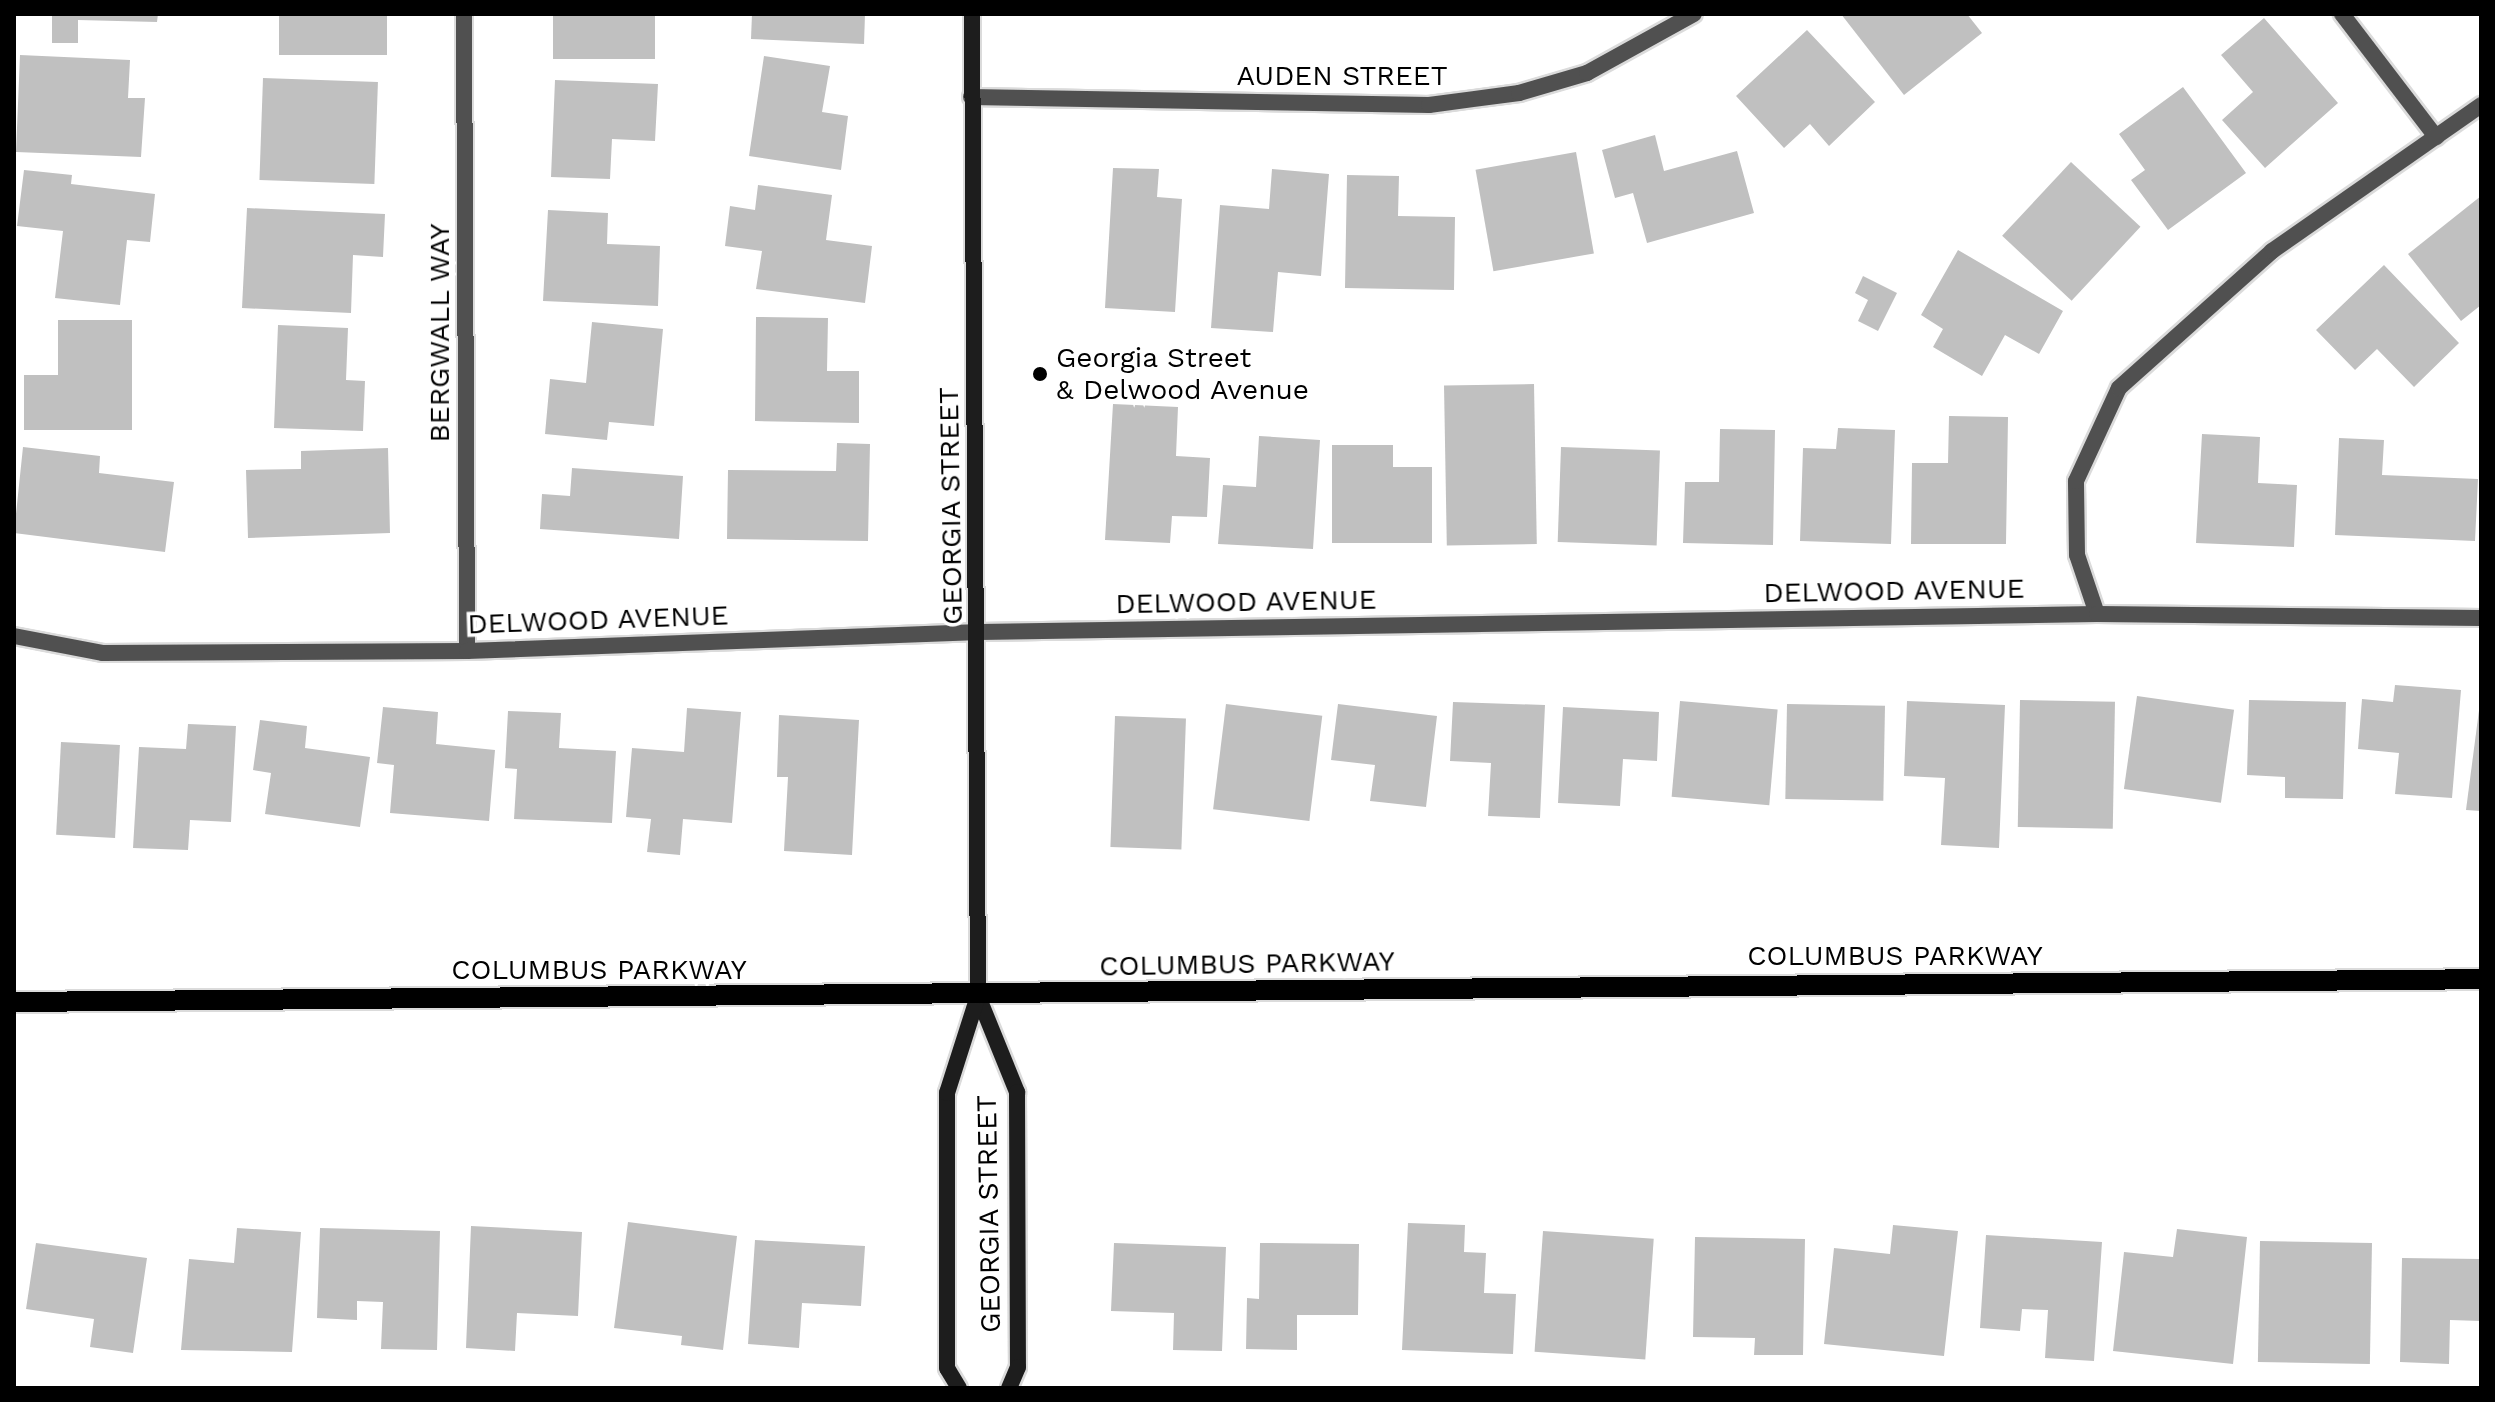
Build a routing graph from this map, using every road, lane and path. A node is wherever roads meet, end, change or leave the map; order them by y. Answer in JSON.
{"nodes":[{"id":1,"x":464,"y":14,"type":"edge"},
{"id":2,"x":972,"y":14,"type":"edge"},
{"id":3,"x":1694,"y":14,"type":"edge"},
{"id":4,"x":2342,"y":14,"type":"edge"},
{"id":5,"x":971,"y":97,"type":"junction"},
{"id":6,"x":2481,"y":105,"type":"edge"},
{"id":7,"x":2436,"y":137,"type":"junction"},
{"id":8,"x":2097,"y":614,"type":"junction"},
{"id":9,"x":2481,"y":618,"type":"edge"},
{"id":10,"x":980,"y":632,"type":"junction"},
{"id":11,"x":14,"y":636,"type":"edge"},
{"id":12,"x":467,"y":651,"type":"junction"},
{"id":13,"x":2481,"y":979,"type":"edge"},
{"id":14,"x":978,"y":996,"type":"junction"},
{"id":15,"x":14,"y":1002,"type":"edge"},
{"id":16,"x":959,"y":1388,"type":"edge"},
{"id":17,"x":1009,"y":1388,"type":"edge"}],
"edges":[{"from":1,"to":12,"type":"street","name":"BERGWALL WAY"},
{"from":2,"to":5,"type":"main road","name":"GEORGIA STREET"},
{"from":3,"to":5,"type":"street","name":"AUDEN STREET"},
{"from":4,"to":7,"type":"street"},
{"from":5,"to":10,"type":"main road","name":"GEORGIA STREET"},
{"from":6,"to":7,"type":"street"},
{"from":7,"to":8,"type":"street"},
{"from":8,"to":9,"type":"street","name":"DELWOOD AVENUE"},
{"from":8,"to":10,"type":"street","name":"DELWOOD AVENUE"},
{"from":10,"to":12,"type":"street","name":"DELWOOD AVENUE"},
{"from":10,"to":14,"type":"main road","name":"GEORGIA STREET"},
{"from":11,"to":12,"type":"street","name":"DELWOOD AVENUE"},
{"from":13,"to":14,"type":"main road","name":"COLUMBUS PARKWAY"},
{"from":14,"to":15,"type":"main road","name":"COLUMBUS PARKWAY"},
{"from":14,"to":16,"type":"main road","name":"GEORGIA STREET"},
{"from":14,"to":17,"type":"main road","name":"GEORGIA STREET"}]}
